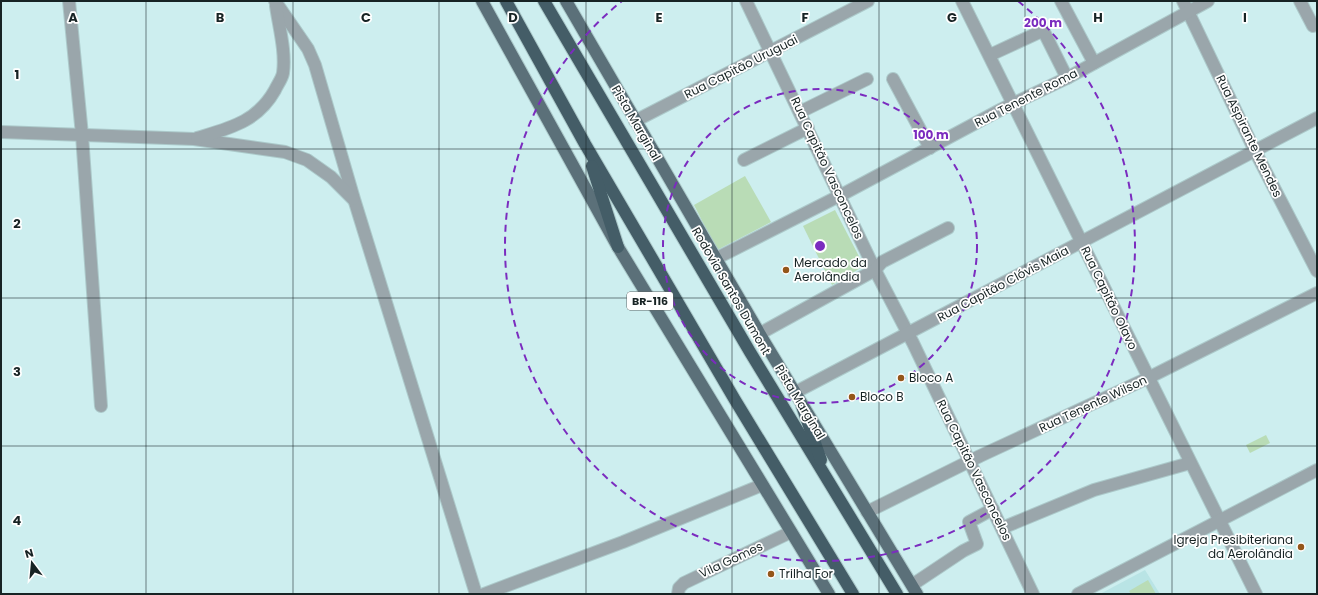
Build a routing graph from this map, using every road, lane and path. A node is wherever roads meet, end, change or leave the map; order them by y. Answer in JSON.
{"nodes":[{"id":1,"x":69,"y":1,"type":"edge"},
{"id":2,"x":482,"y":1,"type":"edge"},
{"id":3,"x":506,"y":1,"type":"edge"},
{"id":4,"x":544,"y":1,"type":"edge"},
{"id":5,"x":566,"y":1,"type":"edge"},
{"id":6,"x":746,"y":1,"type":"edge"},
{"id":7,"x":868,"y":1,"type":"edge"},
{"id":8,"x":962,"y":1,"type":"edge"},
{"id":9,"x":1061,"y":1,"type":"edge"},
{"id":10,"x":1208,"y":1,"type":"edge"},
{"id":11,"x":1300,"y":1,"type":"edge"},
{"id":12,"x":275,"y":2,"type":"edge"},
{"id":13,"x":1186,"y":6,"type":"edge"},
{"id":14,"x":1313,"y":26,"type":"dead end"},
{"id":15,"x":771,"y":51,"type":"junction"},
{"id":16,"x":990,"y":55,"type":"junction"},
{"id":17,"x":1094,"y":63,"type":"junction"},
{"id":18,"x":1067,"y":78,"type":"junction"},
{"id":19,"x":867,"y":79,"type":"dead end"},
{"id":20,"x":894,"y":79,"type":"dead end"},
{"id":21,"x":1013,"y":103,"type":"junction"},
{"id":22,"x":800,"y":112,"type":"junction"},
{"id":23,"x":1317,"y":118,"type":"edge"},
{"id":24,"x":635,"y":121,"type":"junction"},
{"id":25,"x":808,"y":128,"type":"junction"},
{"id":26,"x":1,"y":132,"type":"edge"},
{"id":27,"x":82,"y":135,"type":"junction"},
{"id":28,"x":194,"y":139,"type":"junction"},
{"id":29,"x":585,"y":144,"type":"junction"},
{"id":30,"x":930,"y":148,"type":"junction"},
{"id":31,"x":1255,"y":151,"type":"junction"},
{"id":32,"x":744,"y":160,"type":"dead end"},
{"id":33,"x":840,"y":195,"type":"junction"},
{"id":34,"x":354,"y":200,"type":"junction"},
{"id":35,"x":948,"y":228,"type":"dead end"},
{"id":36,"x":1082,"y":242,"type":"junction"},
{"id":37,"x":618,"y":247,"type":"junction"},
{"id":38,"x":715,"y":259,"type":"junction"},
{"id":39,"x":875,"y":270,"type":"junction"},
{"id":40,"x":1317,"y":271,"type":"edge"},
{"id":41,"x":1317,"y":293,"type":"edge"},
{"id":42,"x":760,"y":334,"type":"junction"},
{"id":43,"x":908,"y":334,"type":"junction"},
{"id":44,"x":1148,"y":378,"type":"junction"},
{"id":45,"x":794,"y":393,"type":"junction"},
{"id":46,"x":101,"y":406,"type":"dead end"},
{"id":47,"x":802,"y":406,"type":"junction"},
{"id":48,"x":970,"y":462,"type":"junction"},
{"id":49,"x":1190,"y":463,"type":"junction"},
{"id":50,"x":1317,"y":470,"type":"edge"},
{"id":51,"x":828,"y":482,"type":"junction"},
{"id":52,"x":762,"y":485,"type":"junction"},
{"id":53,"x":993,"y":509,"type":"junction"},
{"id":54,"x":867,"y":512,"type":"junction"},
{"id":55,"x":1219,"y":521,"type":"junction"},
{"id":56,"x":1002,"y":528,"type":"junction"},
{"id":57,"x":791,"y":532,"type":"junction"},
{"id":58,"x":914,"y":589,"type":"edge"},
{"id":59,"x":476,"y":594,"type":"edge"},
{"id":60,"x":484,"y":594,"type":"edge"},
{"id":61,"x":678,"y":594,"type":"edge"},
{"id":62,"x":829,"y":594,"type":"edge"},
{"id":63,"x":853,"y":594,"type":"edge"},
{"id":64,"x":897,"y":594,"type":"edge"},
{"id":65,"x":1033,"y":594,"type":"edge"},
{"id":66,"x":1078,"y":594,"type":"edge"},
{"id":67,"x":1256,"y":594,"type":"edge"}],
"edges":[{"from":1,"to":27,"type":"street"},
{"from":2,"to":37,"type":"main road","number":"BR-116"},
{"from":3,"to":29,"type":"highway","number":"BR-116"},
{"from":4,"to":51,"type":"highway","name":"Rodovia Santos Dumont"},
{"from":5,"to":24,"type":"main road","name":"Pista Marginal"},
{"from":6,"to":15,"type":"street","name":"Rua Capitão Vasconcelos"},
{"from":7,"to":15,"type":"street","name":"Rua Capitão Uruguai"},
{"from":8,"to":16,"type":"street","name":"Rua Capitão Olavo"},
{"from":9,"to":17,"type":"street"},
{"from":10,"to":13,"type":"street","name":"Rua Tenente Roma"},
{"from":11,"to":14,"type":"street"},
{"from":12,"to":28,"type":"street"},
{"from":12,"to":34,"type":"street"},
{"from":13,"to":17,"type":"street","name":"Rua Tenente Roma"},
{"from":13,"to":31,"type":"street","name":"Rua Aspirante Mendes"},
{"from":15,"to":22,"type":"street","name":"Rua Capitão Vasconcelos"},
{"from":15,"to":24,"type":"street","name":"Rua Capitão Uruguai"},
{"from":16,"to":18,"type":"street"},
{"from":16,"to":21,"type":"street","name":"Rua Capitão Olavo"},
{"from":17,"to":18,"type":"street","name":"Rua Tenente Roma"},
{"from":18,"to":21,"type":"street","name":"Rua Tenente Roma"},
{"from":19,"to":22,"type":"street"},
{"from":20,"to":30,"type":"street"},
{"from":21,"to":30,"type":"street","name":"Rua Tenente Roma"},
{"from":21,"to":36,"type":"street","name":"Rua Capitão Olavo"},
{"from":22,"to":25,"type":"street","name":"Rua Capitão Vasconcelos"},
{"from":23,"to":31,"type":"street","name":"Rua Capitão Clóvis Maia"},
{"from":24,"to":38,"type":"main road","name":"Pista Marginal"},
{"from":25,"to":32,"type":"street"},
{"from":25,"to":33,"type":"street","name":"Rua Capitão Vasconcelos"},
{"from":26,"to":27,"type":"street"},
{"from":27,"to":28,"type":"street"},
{"from":27,"to":46,"type":"street"},
{"from":28,"to":34,"type":"street"},
{"from":29,"to":37,"type":"highway"},
{"from":29,"to":63,"type":"highway","number":"BR-116"},
{"from":30,"to":33,"type":"street","name":"Rua Tenente Roma"},
{"from":31,"to":36,"type":"street","name":"Rua Capitão Clóvis Maia"},
{"from":31,"to":40,"type":"street","name":"Rua Aspirante Mendes"},
{"from":33,"to":38,"type":"street","name":"Rua Tenente Roma"},
{"from":33,"to":39,"type":"street","name":"Rua Capitão Vasconcelos"},
{"from":34,"to":59,"type":"street"},
{"from":35,"to":39,"type":"street"},
{"from":36,"to":43,"type":"street","name":"Rua Capitão Clóvis Maia"},
{"from":36,"to":44,"type":"street","name":"Rua Capitão Olavo"},
{"from":37,"to":52,"type":"main road","number":"BR-116"},
{"from":38,"to":42,"type":"main road","name":"Pista Marginal"},
{"from":39,"to":42,"type":"street"},
{"from":39,"to":43,"type":"street","name":"Rua Capitão Vasconcelos"},
{"from":41,"to":44,"type":"street","name":"Rua Tenente Wilson"},
{"from":42,"to":45,"type":"main road","name":"Pista Marginal"},
{"from":43,"to":45,"type":"street","name":"Rua Capitão Clóvis Maia"},
{"from":43,"to":48,"type":"street","name":"Rua Capitão Vasconcelos"},
{"from":44,"to":48,"type":"street","name":"Rua Tenente Wilson"},
{"from":44,"to":49,"type":"street","name":"Rua Capitão Olavo"},
{"from":45,"to":47,"type":"main road","name":"Pista Marginal"},
{"from":47,"to":51,"type":"highway"},
{"from":47,"to":54,"type":"main road","name":"Pista Marginal"},
{"from":48,"to":53,"type":"street","name":"Rua Capitão Vasconcelos"},
{"from":48,"to":54,"type":"street","name":"Rua Tenente Wilson"},
{"from":49,"to":55,"type":"street","name":"Rua Capitão Olavo"},
{"from":49,"to":56,"type":"street"},
{"from":50,"to":55,"type":"street"},
{"from":51,"to":64,"type":"highway","name":"Rodovia Santos Dumont"},
{"from":52,"to":57,"type":"main road","number":"BR-116"},
{"from":52,"to":60,"type":"street"},
{"from":53,"to":56,"type":"street","name":"Rua Capitão Vasconcelos"},
{"from":53,"to":58,"type":"street"},
{"from":54,"to":58,"type":"main road","name":"Pista Marginal"},
{"from":55,"to":66,"type":"street"},
{"from":55,"to":67,"type":"street","name":"Rua Capitão Olavo"},
{"from":56,"to":65,"type":"street","name":"Rua Capitão Vasconcelos"},
{"from":57,"to":61,"type":"street","name":"Vila Gomes"},
{"from":57,"to":62,"type":"main road","number":"BR-116"}]}
